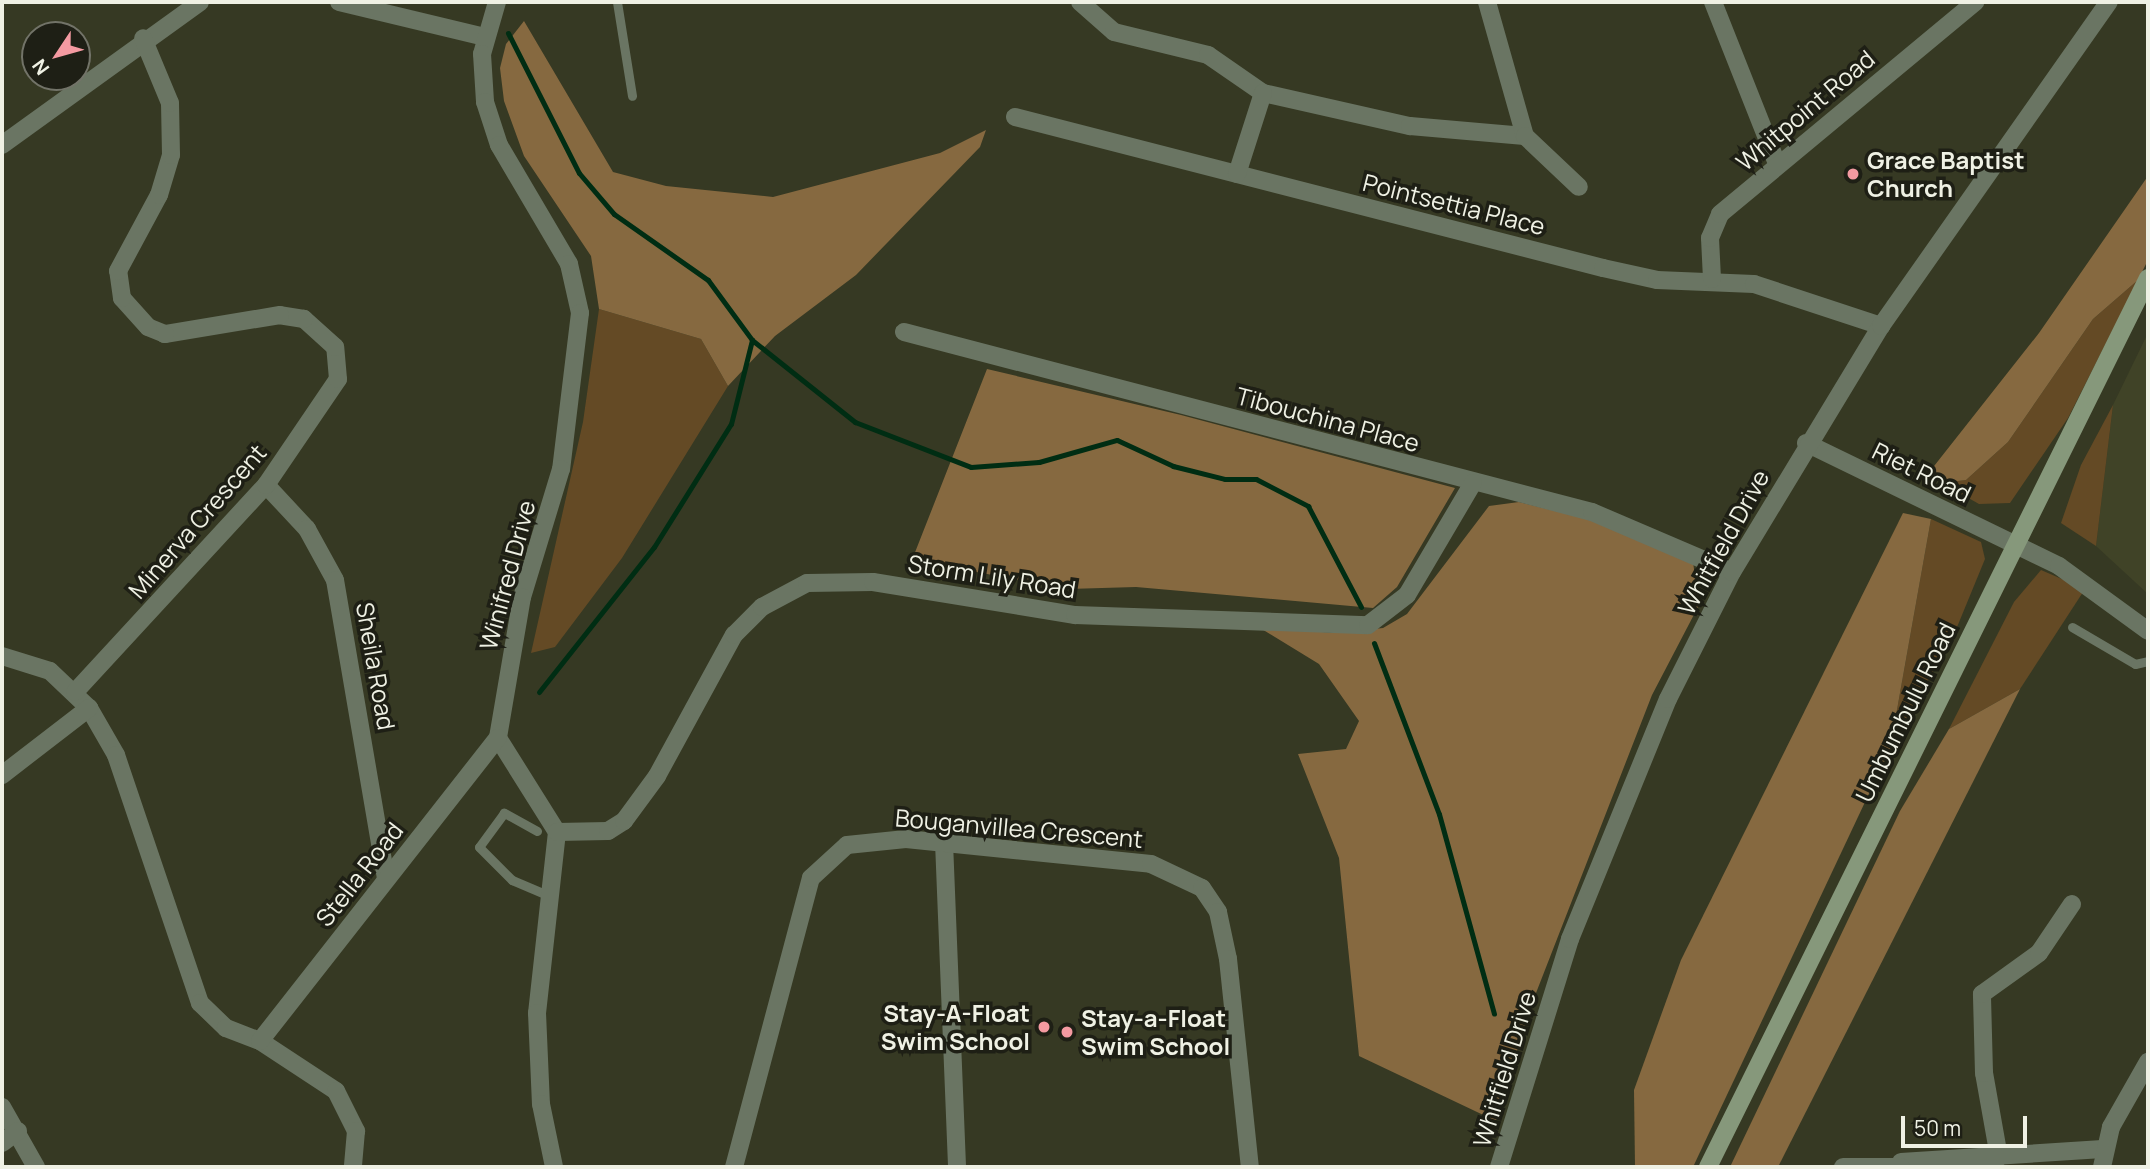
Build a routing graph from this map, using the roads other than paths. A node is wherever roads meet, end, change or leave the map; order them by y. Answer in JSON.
{"nodes":[{"id":1,"x":200,"y":2,"type":"edge"},
{"id":2,"x":339,"y":2,"type":"edge"},
{"id":3,"x":497,"y":2,"type":"edge"},
{"id":4,"x":617,"y":2,"type":"edge"},
{"id":5,"x":1080,"y":2,"type":"edge"},
{"id":6,"x":1487,"y":2,"type":"edge"},
{"id":7,"x":1713,"y":2,"type":"edge"},
{"id":8,"x":1975,"y":2,"type":"edge"},
{"id":9,"x":2109,"y":2,"type":"edge"},
{"id":10,"x":485,"y":37,"type":"junction"},
{"id":11,"x":143,"y":38,"type":"junction"},
{"id":12,"x":1264,"y":93,"type":"junction"},
{"id":13,"x":632,"y":96,"type":"dead end"},
{"id":14,"x":1016,"y":117,"type":"dead end"},
{"id":15,"x":1525,"y":136,"type":"junction"},
{"id":16,"x":2,"y":145,"type":"edge"},
{"id":17,"x":1777,"y":164,"type":"junction"},
{"id":18,"x":1237,"y":174,"type":"junction"},
{"id":19,"x":1579,"y":187,"type":"dead end"},
{"id":20,"x":2148,"y":278,"type":"edge"},
{"id":21,"x":1712,"y":279,"type":"junction"},
{"id":22,"x":1881,"y":327,"type":"junction"},
{"id":23,"x":904,"y":332,"type":"dead end"},
{"id":24,"x":1806,"y":443,"type":"junction"},
{"id":25,"x":1473,"y":484,"type":"junction"},
{"id":26,"x":266,"y":485,"type":"junction"},
{"id":27,"x":2017,"y":545,"type":"junction"},
{"id":28,"x":1732,"y":572,"type":"junction"},
{"id":29,"x":2073,"y":627,"type":"dead end"},
{"id":30,"x":2148,"y":631,"type":"edge"},
{"id":31,"x":2,"y":656,"type":"edge"},
{"id":32,"x":2148,"y":661,"type":"edge"},
{"id":33,"x":75,"y":692,"type":"junction"},
{"id":34,"x":89,"y":708,"type":"junction"},
{"id":35,"x":498,"y":738,"type":"junction"},
{"id":36,"x":2,"y":775,"type":"edge"},
{"id":37,"x":537,"y":831,"type":"dead end"},
{"id":38,"x":557,"y":832,"type":"junction"},
{"id":39,"x":944,"y":842,"type":"junction"},
{"id":40,"x":386,"y":878,"type":"junction"},
{"id":41,"x":548,"y":895,"type":"junction"},
{"id":42,"x":2072,"y":904,"type":"dead end"},
{"id":43,"x":260,"y":1041,"type":"junction"},
{"id":44,"x":2148,"y":1062,"type":"edge"},
{"id":45,"x":2,"y":1107,"type":"edge"},
{"id":46,"x":18,"y":1131,"type":"junction"},
{"id":47,"x":2,"y":1143,"type":"edge"},
{"id":48,"x":1999,"y":1157,"type":"junction"},
{"id":49,"x":2103,"y":1158,"type":"edge"},
{"id":50,"x":1901,"y":1165,"type":"edge"},
{"id":51,"x":36,"y":1167,"type":"edge"},
{"id":52,"x":353,"y":1167,"type":"edge"},
{"id":53,"x":554,"y":1167,"type":"edge"},
{"id":54,"x":734,"y":1167,"type":"edge"},
{"id":55,"x":957,"y":1167,"type":"edge"},
{"id":56,"x":1250,"y":1167,"type":"edge"},
{"id":57,"x":1499,"y":1167,"type":"edge"},
{"id":58,"x":1708,"y":1167,"type":"edge"},
{"id":59,"x":1843,"y":1167,"type":"edge"}],
"edges":[{"from":1,"to":11,"type":"street"},
{"from":2,"to":10,"type":"street"},
{"from":3,"to":10,"type":"street","name":"Winifred Drive"},
{"from":4,"to":13,"type":"lane"},
{"from":5,"to":12,"type":"street"},
{"from":6,"to":15,"type":"street"},
{"from":7,"to":17,"type":"street"},
{"from":8,"to":17,"type":"street","name":"Whitpoint Road"},
{"from":9,"to":22,"type":"street","name":"Whitfield Drive"},
{"from":10,"to":35,"type":"street","name":"Winifred Drive"},
{"from":11,"to":16,"type":"street"},
{"from":11,"to":26,"type":"street","name":"Minerva Crescent"},
{"from":12,"to":15,"type":"street"},
{"from":12,"to":18,"type":"street"},
{"from":14,"to":18,"type":"street","name":"Pointsettia Place"},
{"from":15,"to":19,"type":"street"},
{"from":17,"to":21,"type":"street","name":"Whitpoint Road"},
{"from":18,"to":21,"type":"street","name":"Pointsettia Place"},
{"from":20,"to":27,"type":"main road","name":"Umbumbulu Road"},
{"from":21,"to":22,"type":"street","name":"Pointsettia Place"},
{"from":22,"to":24,"type":"street","name":"Whitfield Drive"},
{"from":23,"to":25,"type":"street","name":"Tibouchina Place"},
{"from":24,"to":27,"type":"street","name":"Riet Road"},
{"from":24,"to":28,"type":"street","name":"Whitfield Drive"},
{"from":25,"to":28,"type":"street","name":"Tibouchina Place"},
{"from":25,"to":38,"type":"street","name":"Storm Lily Road"},
{"from":26,"to":33,"type":"street","name":"Minerva Crescent"},
{"from":26,"to":40,"type":"street","name":"Sheila Road"},
{"from":27,"to":30,"type":"street","name":"Riet Road"},
{"from":27,"to":58,"type":"main road","name":"Umbumbulu Road"},
{"from":28,"to":57,"type":"street","name":"Whitfield Drive"},
{"from":29,"to":32,"type":"lane"},
{"from":31,"to":33,"type":"street"},
{"from":33,"to":34,"type":"street"},
{"from":34,"to":36,"type":"street"},
{"from":34,"to":43,"type":"street"},
{"from":35,"to":38,"type":"street"},
{"from":35,"to":40,"type":"street","name":"Stella Road"},
{"from":37,"to":41,"type":"lane"},
{"from":38,"to":41,"type":"street"},
{"from":39,"to":54,"type":"street","name":"Bouganvillea Crescent"},
{"from":39,"to":55,"type":"street"},
{"from":39,"to":56,"type":"street","name":"Bouganvillea Crescent"},
{"from":40,"to":43,"type":"street","name":"Stella Road"},
{"from":41,"to":53,"type":"street"},
{"from":42,"to":48,"type":"street"},
{"from":43,"to":52,"type":"street"},
{"from":44,"to":49,"type":"street"},
{"from":45,"to":46,"type":"street"},
{"from":46,"to":47,"type":"street"},
{"from":46,"to":51,"type":"street"},
{"from":48,"to":49,"type":"street"},
{"from":48,"to":50,"type":"street"},
{"from":50,"to":59,"type":"street"}]}
